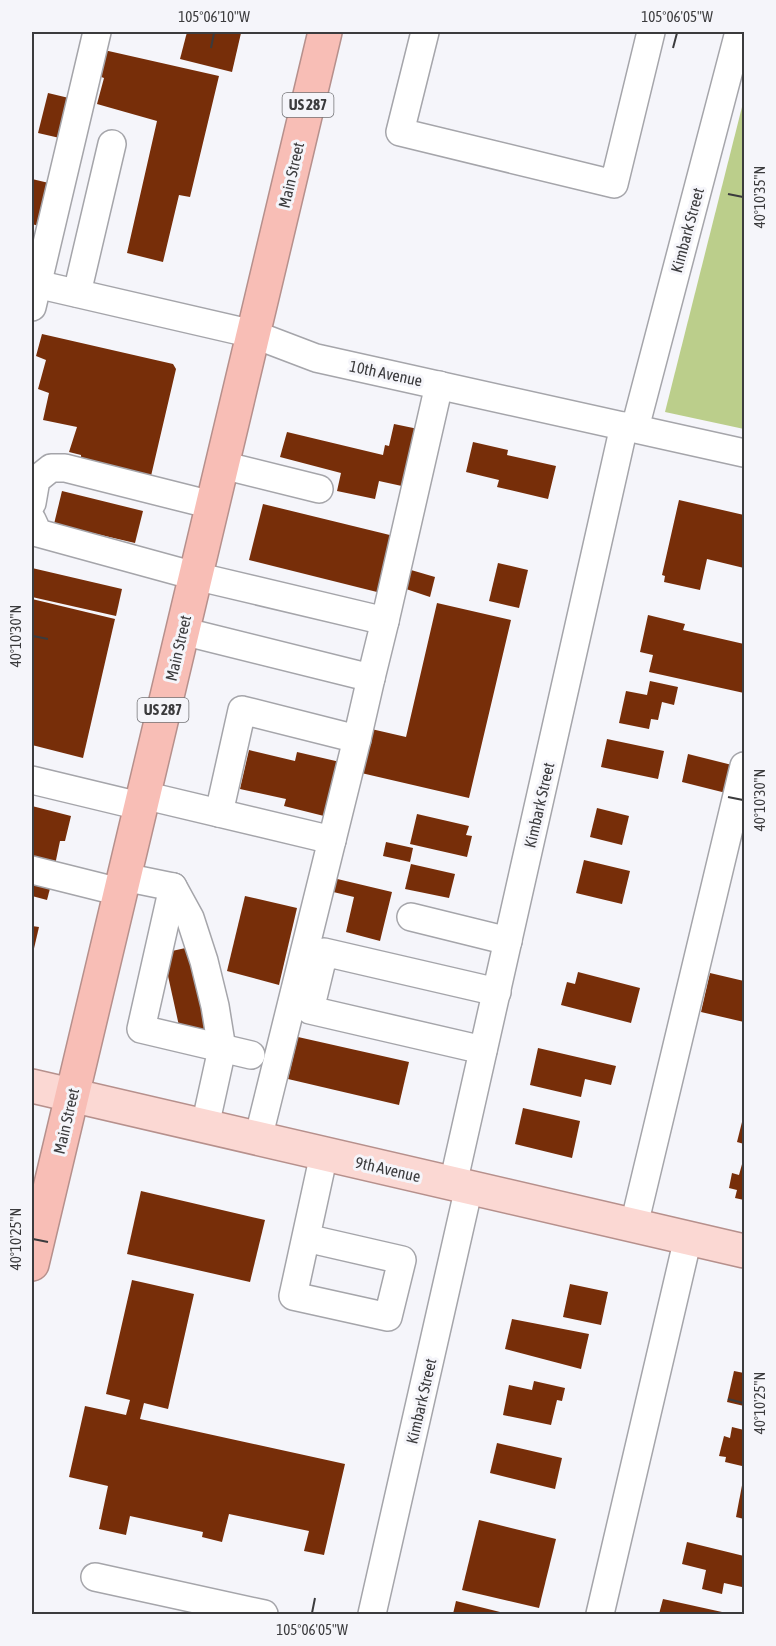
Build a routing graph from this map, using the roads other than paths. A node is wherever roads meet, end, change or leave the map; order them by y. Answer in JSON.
{"nodes":[{"id":1,"x":97,"y":32,"type":"edge"},
{"id":2,"x":326,"y":32,"type":"edge"},
{"id":3,"x":425,"y":32,"type":"edge"},
{"id":4,"x":651,"y":32,"type":"edge"},
{"id":5,"x":739,"y":32,"type":"edge"},
{"id":6,"x":112,"y":144,"type":"dead end"},
{"id":7,"x":33,"y":291,"type":"edge"},
{"id":8,"x":77,"y":294,"type":"junction"},
{"id":9,"x":253,"y":334,"type":"junction"},
{"id":10,"x":439,"y":385,"type":"junction"},
{"id":11,"x":629,"y":427,"type":"junction"},
{"id":12,"x":744,"y":453,"type":"edge"},
{"id":13,"x":222,"y":465,"type":"junction"},
{"id":14,"x":319,"y":489,"type":"dead end"},
{"id":15,"x":212,"y":505,"type":"junction"},
{"id":16,"x":32,"y":519,"type":"edge"},
{"id":17,"x":195,"y":576,"type":"junction"},
{"id":18,"x":385,"y":621,"type":"junction"},
{"id":19,"x":182,"y":631,"type":"junction"},
{"id":20,"x":371,"y":678,"type":"junction"},
{"id":21,"x":357,"y":739,"type":"junction"},
{"id":22,"x":744,"y":766,"type":"edge"},
{"id":23,"x":32,"y":780,"type":"edge"},
{"id":24,"x":142,"y":801,"type":"junction"},
{"id":25,"x":219,"y":813,"type":"junction"},
{"id":26,"x":332,"y":840,"type":"junction"},
{"id":27,"x":32,"y":870,"type":"edge"},
{"id":28,"x":122,"y":884,"type":"junction"},
{"id":29,"x":173,"y":888,"type":"junction"},
{"id":30,"x":411,"y":917,"type":"dead end"},
{"id":31,"x":508,"y":942,"type":"junction"},
{"id":32,"x":497,"y":992,"type":"junction"},
{"id":33,"x":222,"y":1048,"type":"junction"},
{"id":34,"x":483,"y":1050,"type":"junction"},
{"id":35,"x":251,"y":1055,"type":"dead end"},
{"id":36,"x":32,"y":1086,"type":"edge"},
{"id":37,"x":72,"y":1095,"type":"junction"},
{"id":38,"x":205,"y":1126,"type":"junction"},
{"id":39,"x":258,"y":1139,"type":"junction"},
{"id":40,"x":324,"y":1154,"type":"junction"},
{"id":41,"x":461,"y":1185,"type":"junction"},
{"id":42,"x":634,"y":1225,"type":"junction"},
{"id":43,"x":306,"y":1238,"type":"junction"},
{"id":44,"x":688,"y":1238,"type":"junction"},
{"id":45,"x":744,"y":1251,"type":"edge"},
{"id":46,"x":32,"y":1264,"type":"edge"},
{"id":47,"x":95,"y":1577,"type":"dead end"},
{"id":48,"x":264,"y":1614,"type":"edge"},
{"id":49,"x":372,"y":1614,"type":"edge"},
{"id":50,"x":600,"y":1614,"type":"edge"}],
"edges":[{"from":1,"to":7,"type":"street"},
{"from":2,"to":9,"type":"highway","name":"Main Street","number":"US 287"},
{"from":3,"to":4,"type":"street"},
{"from":5,"to":11,"type":"street","name":"Kimbark Street"},
{"from":6,"to":8,"type":"street"},
{"from":7,"to":8,"type":"street","name":"10th Avenue"},
{"from":8,"to":9,"type":"street","name":"10th Avenue"},
{"from":9,"to":10,"type":"street","name":"10th Avenue"},
{"from":9,"to":13,"type":"highway","name":"Main Street","number":"US 287"},
{"from":10,"to":11,"type":"street","name":"10th Avenue"},
{"from":10,"to":18,"type":"street"},
{"from":11,"to":12,"type":"street","name":"10th Avenue"},
{"from":11,"to":31,"type":"street","name":"Kimbark Street"},
{"from":13,"to":14,"type":"street"},
{"from":13,"to":15,"type":"highway","name":"Main Street","number":"US 287"},
{"from":15,"to":16,"type":"street"},
{"from":15,"to":17,"type":"highway","name":"Main Street","number":"US 287"},
{"from":16,"to":17,"type":"street"},
{"from":17,"to":18,"type":"street"},
{"from":17,"to":19,"type":"highway","name":"Main Street","number":"US 287"},
{"from":18,"to":20,"type":"street"},
{"from":19,"to":20,"type":"street"},
{"from":19,"to":24,"type":"highway","name":"Main Street","number":"US 287"},
{"from":20,"to":21,"type":"street"},
{"from":21,"to":25,"type":"street"},
{"from":21,"to":26,"type":"street"},
{"from":22,"to":42,"type":"street"},
{"from":23,"to":24,"type":"street"},
{"from":24,"to":25,"type":"street"},
{"from":24,"to":28,"type":"highway","name":"Main Street","number":"US 287"},
{"from":25,"to":26,"type":"street"},
{"from":26,"to":39,"type":"street"},
{"from":27,"to":28,"type":"street"},
{"from":28,"to":29,"type":"street"},
{"from":28,"to":37,"type":"highway","name":"Main Street","number":"US 287"},
{"from":29,"to":33,"type":"street"},
{"from":29,"to":33,"type":"street"},
{"from":30,"to":31,"type":"street"},
{"from":31,"to":32,"type":"street","name":"Kimbark Street"},
{"from":32,"to":34,"type":"street","name":"Kimbark Street"},
{"from":32,"to":34,"type":"street"},
{"from":33,"to":35,"type":"street"},
{"from":33,"to":38,"type":"street"},
{"from":34,"to":41,"type":"street","name":"Kimbark Street"},
{"from":36,"to":37,"type":"main road","name":"9th Avenue"},
{"from":37,"to":38,"type":"main road","name":"9th Avenue"},
{"from":37,"to":46,"type":"highway","name":"Main Street","number":"US 287"},
{"from":38,"to":39,"type":"main road","name":"9th Avenue"},
{"from":39,"to":40,"type":"main road","name":"9th Avenue"},
{"from":40,"to":41,"type":"main road","name":"9th Avenue"},
{"from":40,"to":43,"type":"street"},
{"from":41,"to":42,"type":"main road","name":"9th Avenue"},
{"from":41,"to":49,"type":"street","name":"Kimbark Street"},
{"from":42,"to":44,"type":"main road","name":"9th Avenue"},
{"from":43,"to":43,"type":"street"},
{"from":44,"to":45,"type":"main road","name":"9th Avenue"},
{"from":44,"to":50,"type":"street"},
{"from":47,"to":48,"type":"street"}]}
